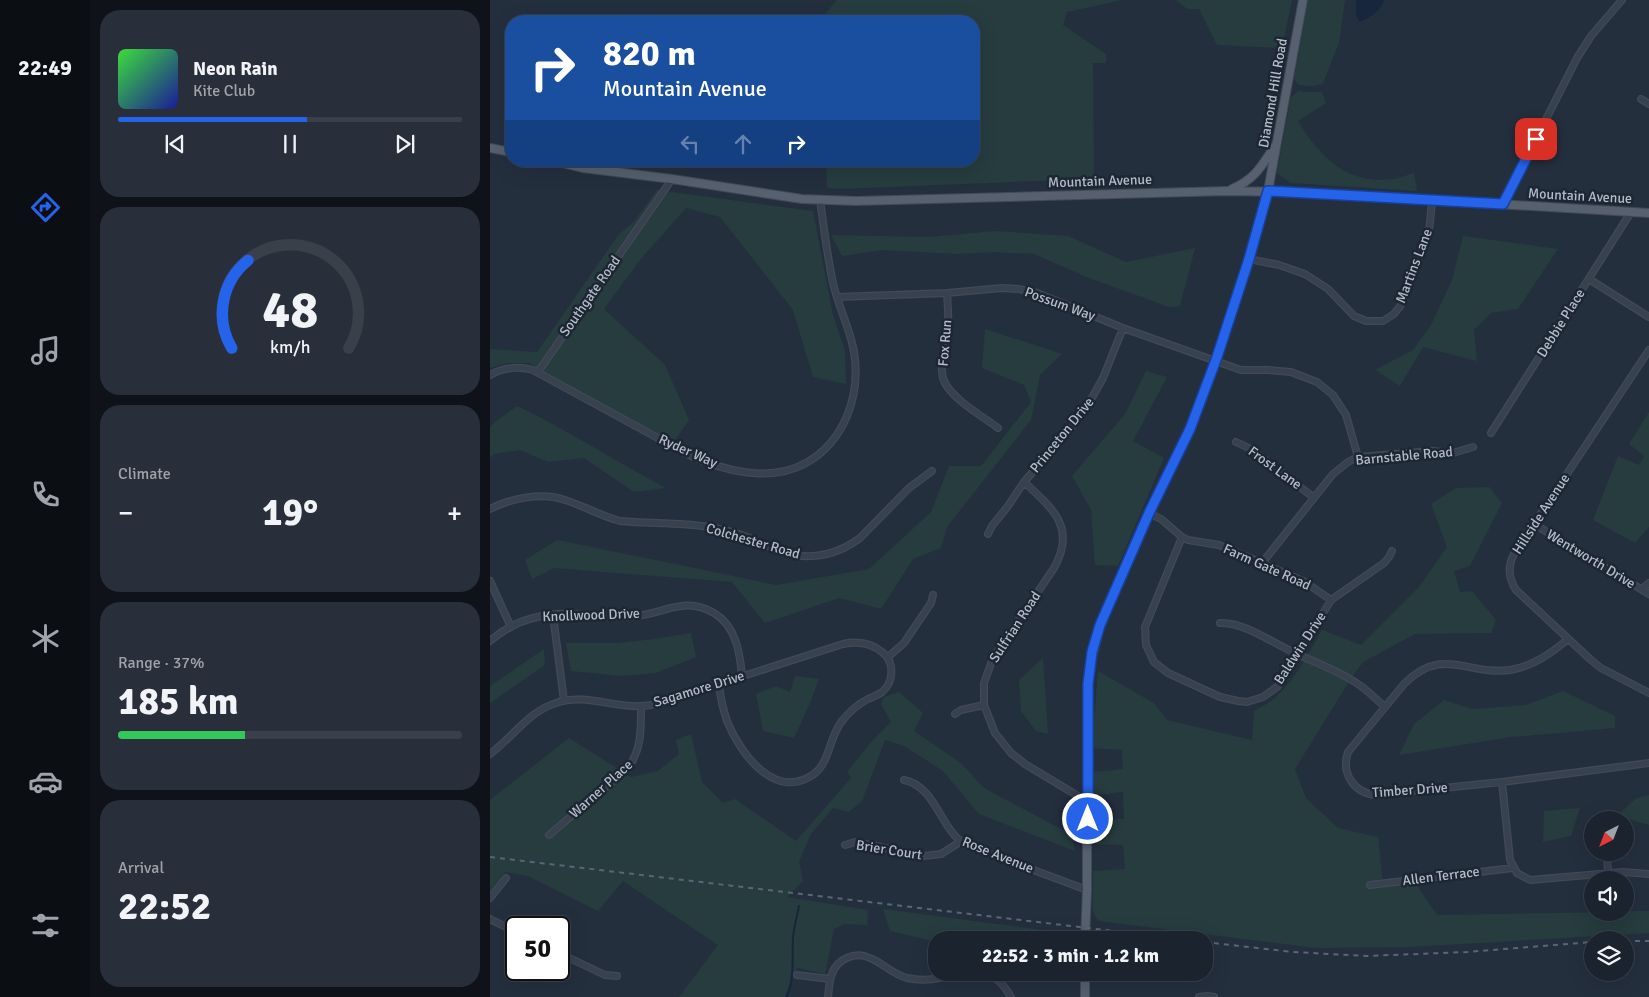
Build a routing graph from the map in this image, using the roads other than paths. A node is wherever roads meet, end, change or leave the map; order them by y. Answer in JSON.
{"nodes":[{"id":1,"x":1303,"y":0,"type":"edge"},
{"id":2,"x":1622,"y":0,"type":"edge"},
{"id":3,"x":1641,"y":99,"type":"dead end"},
{"id":4,"x":1649,"y":104,"type":"edge"},
{"id":5,"x":1276,"y":143,"type":"junction"},
{"id":6,"x":490,"y":148,"type":"edge"},
{"id":7,"x":505,"y":151,"type":"edge"},
{"id":8,"x":579,"y":167,"type":"edge"},
{"id":9,"x":672,"y":179,"type":"junction"},
{"id":10,"x":1227,"y":191,"type":"junction"},
{"id":11,"x":1268,"y":191,"type":"junction"},
{"id":12,"x":820,"y":200,"type":"junction"},
{"id":13,"x":1432,"y":200,"type":"junction"},
{"id":14,"x":1503,"y":204,"type":"junction"},
{"id":15,"x":1631,"y":212,"type":"junction"},
{"id":16,"x":1649,"y":213,"type":"edge"},
{"id":17,"x":1249,"y":259,"type":"junction"},
{"id":18,"x":1589,"y":279,"type":"junction"},
{"id":19,"x":947,"y":293,"type":"junction"},
{"id":20,"x":837,"y":297,"type":"junction"},
{"id":21,"x":1649,"y":317,"type":"edge"},
{"id":22,"x":1123,"y":328,"type":"junction"},
{"id":23,"x":1649,"y":350,"type":"edge"},
{"id":24,"x":1216,"y":360,"type":"junction"},
{"id":25,"x":538,"y":372,"type":"junction"},
{"id":26,"x":490,"y":375,"type":"edge"},
{"id":27,"x":998,"y":428,"type":"dead end"},
{"id":28,"x":1491,"y":434,"type":"dead end"},
{"id":29,"x":1236,"y":442,"type":"dead end"},
{"id":30,"x":1473,"y":446,"type":"dead end"},
{"id":31,"x":1358,"y":457,"type":"junction"},
{"id":32,"x":932,"y":471,"type":"dead end"},
{"id":33,"x":1024,"y":482,"type":"junction"},
{"id":34,"x":1313,"y":497,"type":"junction"},
{"id":35,"x":490,"y":509,"type":"edge"},
{"id":36,"x":1149,"y":513,"type":"junction"},
{"id":37,"x":1534,"y":524,"type":"junction"},
{"id":38,"x":988,"y":534,"type":"dead end"},
{"id":39,"x":1182,"y":537,"type":"junction"},
{"id":40,"x":1392,"y":551,"type":"dead end"},
{"id":41,"x":1262,"y":563,"type":"junction"},
{"id":42,"x":490,"y":581,"type":"edge"},
{"id":43,"x":1649,"y":583,"type":"edge"},
{"id":44,"x":1642,"y":590,"type":"junction"},
{"id":45,"x":1649,"y":594,"type":"edge"},
{"id":46,"x":933,"y":595,"type":"dead end"},
{"id":47,"x":1331,"y":600,"type":"junction"},
{"id":48,"x":553,"y":615,"type":"junction"},
{"id":49,"x":1220,"y":623,"type":"dead end"},
{"id":50,"x":511,"y":627,"type":"junction"},
{"id":51,"x":1567,"y":640,"type":"junction"},
{"id":52,"x":490,"y":641,"type":"edge"},
{"id":53,"x":1298,"y":654,"type":"junction"},
{"id":54,"x":888,"y":657,"type":"junction"},
{"id":55,"x":742,"y":676,"type":"junction"},
{"id":56,"x":719,"y":684,"type":"junction"},
{"id":57,"x":1649,"y":693,"type":"edge"},
{"id":58,"x":564,"y":700,"type":"junction"},
{"id":59,"x":984,"y":704,"type":"junction"},
{"id":60,"x":641,"y":706,"type":"junction"},
{"id":61,"x":1385,"y":707,"type":"junction"},
{"id":62,"x":955,"y":714,"type":"dead end"},
{"id":63,"x":490,"y":754,"type":"edge"},
{"id":64,"x":1649,"y":763,"type":"edge"},
{"id":65,"x":904,"y":780,"type":"dead end"},
{"id":66,"x":1502,"y":782,"type":"junction"},
{"id":67,"x":1088,"y":802,"type":"junction"},
{"id":68,"x":549,"y":835,"type":"dead end"},
{"id":69,"x":960,"y":842,"type":"junction"},
{"id":70,"x":845,"y":845,"type":"dead end"},
{"id":71,"x":1513,"y":868,"type":"junction"},
{"id":72,"x":1634,"y":873,"type":"edge"},
{"id":73,"x":1649,"y":874,"type":"edge"},
{"id":74,"x":1584,"y":875,"type":"edge"},
{"id":75,"x":506,"y":878,"type":"dead end"},
{"id":76,"x":1370,"y":885,"type":"dead end"},
{"id":77,"x":1087,"y":890,"type":"junction"},
{"id":78,"x":490,"y":898,"type":"edge"},
{"id":79,"x":490,"y":919,"type":"edge"},
{"id":80,"x":505,"y":926,"type":"edge"},
{"id":81,"x":1086,"y":931,"type":"edge"},
{"id":82,"x":570,"y":958,"type":"edge"},
{"id":83,"x":797,"y":975,"type":"dead end"},
{"id":84,"x":617,"y":976,"type":"dead end"},
{"id":85,"x":830,"y":979,"type":"junction"},
{"id":86,"x":928,"y":980,"type":"edge"},
{"id":87,"x":1000,"y":981,"type":"edge"},
{"id":88,"x":1085,"y":981,"type":"edge"},
{"id":89,"x":828,"y":997,"type":"edge"},
{"id":90,"x":1011,"y":997,"type":"edge"},
{"id":91,"x":1085,"y":997,"type":"edge"},
{"id":92,"x":1199,"y":997,"type":"edge"},
{"id":93,"x":1214,"y":997,"type":"edge"}],
"edges":[{"from":1,"to":5,"type":"main road","name":"Diamond Hill Road"},
{"from":2,"to":14,"type":"street"},
{"from":3,"to":4,"type":"street"},
{"from":5,"to":10,"type":"main road"},
{"from":5,"to":11,"type":"main road","name":"Diamond Hill Road"},
{"from":6,"to":7,"type":"main road"},
{"from":8,"to":9,"type":"main road","name":"Mountain Avenue"},
{"from":9,"to":12,"type":"main road","name":"Mountain Avenue"},
{"from":9,"to":25,"type":"street","name":"Southgate Road"},
{"from":10,"to":11,"type":"main road","name":"Mountain Avenue"},
{"from":10,"to":12,"type":"main road","name":"Mountain Avenue"},
{"from":11,"to":13,"type":"main road","name":"Mountain Avenue"},
{"from":11,"to":17,"type":"main road","name":"Diamond Hill Road"},
{"from":12,"to":20,"type":"street","name":"Ryder Way"},
{"from":13,"to":14,"type":"main road","name":"Mountain Avenue"},
{"from":13,"to":17,"type":"street","name":"Martins Lane"},
{"from":14,"to":15,"type":"main road","name":"Mountain Avenue"},
{"from":15,"to":16,"type":"main road","name":"Mountain Avenue"},
{"from":15,"to":18,"type":"street","name":"Debbie Place"},
{"from":17,"to":24,"type":"main road","name":"Diamond Hill Road"},
{"from":18,"to":21,"type":"street"},
{"from":18,"to":28,"type":"street","name":"Debbie Place"},
{"from":19,"to":20,"type":"street","name":"Possum Way"},
{"from":19,"to":22,"type":"street","name":"Possum Way"},
{"from":19,"to":27,"type":"street","name":"Fox Run"},
{"from":20,"to":25,"type":"street","name":"Ryder Way"},
{"from":22,"to":24,"type":"street","name":"Possum Way"},
{"from":22,"to":33,"type":"street","name":"Princeton Drive"},
{"from":23,"to":37,"type":"street","name":"Hillside Avenue"},
{"from":24,"to":31,"type":"street","name":"Possum Way"},
{"from":24,"to":36,"type":"main road","name":"Diamond Hill Road"},
{"from":25,"to":26,"type":"street"},
{"from":29,"to":34,"type":"street","name":"Frost Lane"},
{"from":30,"to":31,"type":"street","name":"Barnstable Road"},
{"from":31,"to":34,"type":"street","name":"Barnstable Road"},
{"from":32,"to":35,"type":"street","name":"Colchester Road"},
{"from":33,"to":38,"type":"street","name":"Princeton Drive"},
{"from":33,"to":59,"type":"street","name":"Sulfrian Road"},
{"from":34,"to":41,"type":"street","name":"Barnstable Road"},
{"from":36,"to":39,"type":"street","name":"Farm Gate Road"},
{"from":36,"to":67,"type":"main road","name":"Diamond Hill Road"},
{"from":37,"to":44,"type":"street","name":"Wentworth Drive"},
{"from":37,"to":51,"type":"street","name":"Hillside Avenue"},
{"from":39,"to":41,"type":"street","name":"Farm Gate Road"},
{"from":39,"to":53,"type":"street","name":"Baldwin Drive"},
{"from":40,"to":47,"type":"street","name":"Baldwin Drive"},
{"from":41,"to":47,"type":"street","name":"Farm Gate Road"},
{"from":42,"to":50,"type":"street"},
{"from":43,"to":44,"type":"street"},
{"from":44,"to":45,"type":"street","name":"Wentworth Drive"},
{"from":46,"to":54,"type":"street"},
{"from":47,"to":53,"type":"street","name":"Baldwin Drive"},
{"from":48,"to":50,"type":"street","name":"Knollwood Drive"},
{"from":48,"to":55,"type":"street","name":"Knollwood Drive"},
{"from":48,"to":58,"type":"street"},
{"from":49,"to":53,"type":"street"},
{"from":50,"to":52,"type":"street","name":"Knollwood Drive"},
{"from":51,"to":57,"type":"street","name":"Hillside Avenue"},
{"from":51,"to":61,"type":"street","name":"Timber Drive"},
{"from":53,"to":61,"type":"street"},
{"from":54,"to":55,"type":"street","name":"Sagamore Drive"},
{"from":54,"to":56,"type":"street"},
{"from":55,"to":56,"type":"street","name":"Sagamore Drive"},
{"from":56,"to":60,"type":"street","name":"Sagamore Drive"},
{"from":58,"to":60,"type":"street","name":"Sagamore Drive"},
{"from":58,"to":63,"type":"street","name":"Sagamore Drive"},
{"from":59,"to":62,"type":"street"},
{"from":59,"to":67,"type":"street","name":"Sulfrian Road"},
{"from":60,"to":68,"type":"street","name":"Warner Place"},
{"from":61,"to":66,"type":"street","name":"Timber Drive"},
{"from":64,"to":66,"type":"street","name":"Timber Drive"},
{"from":65,"to":69,"type":"street","name":"Rose Avenue"},
{"from":66,"to":71,"type":"street"},
{"from":67,"to":77,"type":"main road","name":"Diamond Hill Road"},
{"from":69,"to":70,"type":"street","name":"Brier Court"},
{"from":69,"to":77,"type":"street","name":"Rose Avenue"},
{"from":71,"to":74,"type":"street"},
{"from":71,"to":76,"type":"street","name":"Allen Terrace"},
{"from":72,"to":73,"type":"street"},
{"from":75,"to":78,"type":"street"},
{"from":77,"to":81,"type":"main road","name":"Diamond Hill Road"},
{"from":79,"to":80,"type":"street"},
{"from":82,"to":84,"type":"street"},
{"from":83,"to":85,"type":"street"},
{"from":85,"to":86,"type":"street"},
{"from":85,"to":89,"type":"street"},
{"from":87,"to":90,"type":"street"},
{"from":88,"to":91,"type":"main road"},
{"from":92,"to":93,"type":"street"}]}
